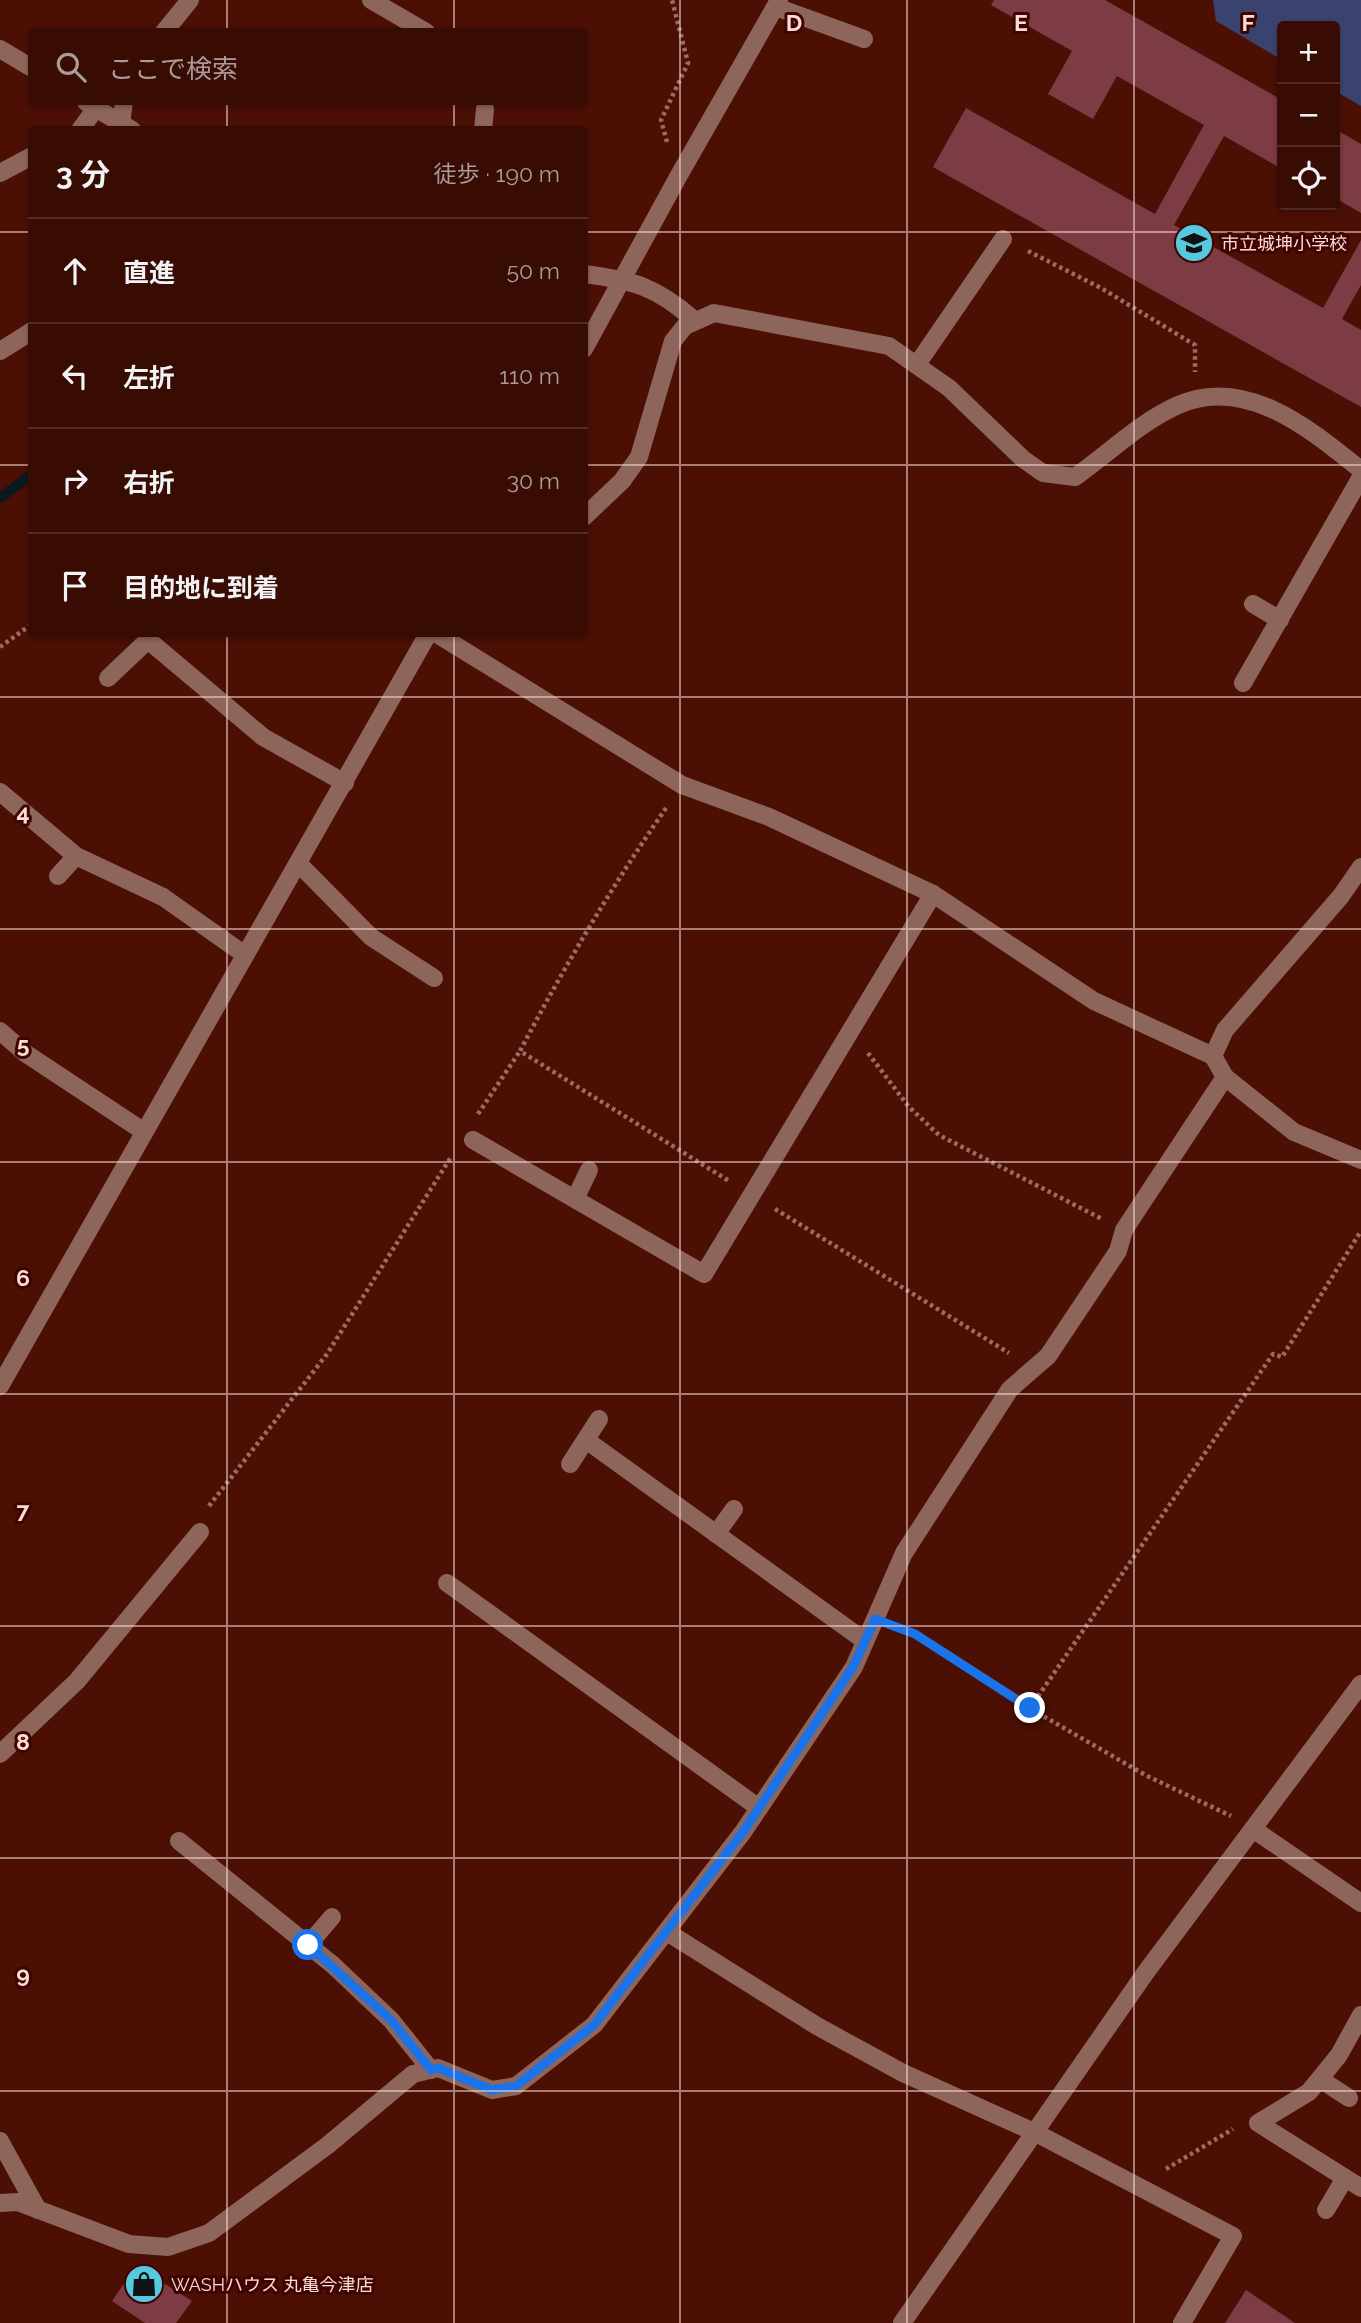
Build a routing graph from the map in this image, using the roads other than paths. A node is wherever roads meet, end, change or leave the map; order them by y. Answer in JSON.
{"nodes":[{"id":1,"x":190,"y":0,"type":"edge"},
{"id":2,"x":371,"y":0,"type":"edge"},
{"id":3,"x":778,"y":3,"type":"edge"},
{"id":4,"x":394,"y":6,"type":"edge"},
{"id":5,"x":167,"y":28,"type":"edge"},
{"id":6,"x":421,"y":28,"type":"edge"},
{"id":7,"x":864,"y":39,"type":"dead end"},
{"id":8,"x":0,"y":49,"type":"edge"},
{"id":9,"x":28,"y":66,"type":"edge"},
{"id":10,"x":91,"y":105,"type":"edge"},
{"id":11,"x":93,"y":105,"type":"edge"},
{"id":12,"x":124,"y":105,"type":"edge"},
{"id":13,"x":485,"y":108,"type":"dead end"},
{"id":14,"x":82,"y":126,"type":"edge"},
{"id":15,"x":126,"y":126,"type":"edge"},
{"id":16,"x":483,"y":126,"type":"edge"},
{"id":17,"x":28,"y":158,"type":"edge"},
{"id":18,"x":0,"y":173,"type":"edge"},
{"id":19,"x":1003,"y":239,"type":"road end"},
{"id":20,"x":588,"y":275,"type":"edge"},
{"id":21,"x":623,"y":279,"type":"junction"},
{"id":22,"x":694,"y":320,"type":"junction"},
{"id":23,"x":28,"y":334,"type":"edge"},
{"id":24,"x":588,"y":342,"type":"edge"},
{"id":25,"x":0,"y":351,"type":"edge"},
{"id":26,"x":918,"y":363,"type":"junction"},
{"id":27,"x":1361,"y":470,"type":"edge"},
{"id":28,"x":1361,"y":477,"type":"edge"},
{"id":29,"x":588,"y":513,"type":"edge"},
{"id":30,"x":1253,"y":604,"type":"dead end"},
{"id":31,"x":1280,"y":620,"type":"junction"},
{"id":32,"x":426,"y":637,"type":"edge"},
{"id":33,"x":442,"y":637,"type":"edge"},
{"id":34,"x":108,"y":678,"type":"dead end"},
{"id":35,"x":1243,"y":683,"type":"dead end"},
{"id":36,"x":345,"y":783,"type":"junction"},
{"id":37,"x":0,"y":792,"type":"edge"},
{"id":38,"x":76,"y":856,"type":"junction"},
{"id":39,"x":298,"y":863,"type":"junction"},
{"id":40,"x":1361,"y":867,"type":"edge"},
{"id":41,"x":58,"y":876,"type":"dead end"},
{"id":42,"x":933,"y":894,"type":"junction"},
{"id":43,"x":245,"y":954,"type":"junction"},
{"id":44,"x":434,"y":978,"type":"dead end"},
{"id":45,"x":0,"y":1031,"type":"edge"},
{"id":46,"x":1213,"y":1056,"type":"junction"},
{"id":47,"x":1225,"y":1077,"type":"junction"},
{"id":48,"x":143,"y":1131,"type":"junction"},
{"id":49,"x":473,"y":1140,"type":"dead end"},
{"id":50,"x":1361,"y":1160,"type":"edge"},
{"id":51,"x":589,"y":1170,"type":"dead end"},
{"id":52,"x":575,"y":1199,"type":"junction"},
{"id":53,"x":0,"y":1386,"type":"edge"},
{"id":54,"x":599,"y":1419,"type":"dead end"},
{"id":55,"x":586,"y":1440,"type":"junction"},
{"id":56,"x":570,"y":1464,"type":"dead end"},
{"id":57,"x":734,"y":1509,"type":"dead end"},
{"id":58,"x":200,"y":1532,"type":"road end"},
{"id":59,"x":716,"y":1534,"type":"junction"},
{"id":60,"x":447,"y":1583,"type":"dead end"},
{"id":61,"x":865,"y":1640,"type":"junction"},
{"id":62,"x":1361,"y":1684,"type":"edge"},
{"id":63,"x":0,"y":1754,"type":"edge"},
{"id":64,"x":759,"y":1808,"type":"junction"},
{"id":65,"x":1253,"y":1829,"type":"junction"},
{"id":66,"x":179,"y":1841,"type":"dead end"},
{"id":67,"x":1361,"y":1903,"type":"edge"},
{"id":68,"x":332,"y":1917,"type":"dead end"},
{"id":69,"x":667,"y":1932,"type":"junction"},
{"id":70,"x":308,"y":1945,"type":"junction"},
{"id":71,"x":1361,"y":2015,"type":"edge"},
{"id":72,"x":431,"y":2070,"type":"junction"},
{"id":73,"x":1320,"y":2079,"type":"junction"},
{"id":74,"x":1349,"y":2098,"type":"dead end"},
{"id":75,"x":1036,"y":2133,"type":"junction"},
{"id":76,"x":0,"y":2141,"type":"edge"},
{"id":77,"x":1345,"y":2178,"type":"junction"},
{"id":78,"x":1361,"y":2188,"type":"edge"},
{"id":79,"x":0,"y":2203,"type":"edge"},
{"id":80,"x":38,"y":2210,"type":"junction"},
{"id":81,"x":1326,"y":2210,"type":"dead end"},
{"id":82,"x":902,"y":2323,"type":"edge"},
{"id":83,"x":1182,"y":2323,"type":"edge"}],
"edges":[{"from":1,"to":5,"type":"street"},
{"from":2,"to":4,"type":"street"},
{"from":3,"to":7,"type":"street"},
{"from":3,"to":21,"type":"street"},
{"from":4,"to":6,"type":"street"},
{"from":8,"to":9,"type":"street"},
{"from":10,"to":14,"type":"street"},
{"from":11,"to":15,"type":"street"},
{"from":12,"to":15,"type":"street"},
{"from":13,"to":16,"type":"street"},
{"from":17,"to":18,"type":"street"},
{"from":19,"to":26,"type":"street"},
{"from":20,"to":21,"type":"street"},
{"from":21,"to":22,"type":"street"},
{"from":21,"to":24,"type":"street"},
{"from":22,"to":26,"type":"street"},
{"from":22,"to":29,"type":"street"},
{"from":23,"to":25,"type":"street"},
{"from":26,"to":27,"type":"street"},
{"from":28,"to":31,"type":"street"},
{"from":30,"to":31,"type":"street"},
{"from":31,"to":35,"type":"street"},
{"from":32,"to":36,"type":"street"},
{"from":33,"to":42,"type":"street"},
{"from":34,"to":36,"type":"street"},
{"from":36,"to":39,"type":"street"},
{"from":37,"to":38,"type":"street"},
{"from":38,"to":41,"type":"street"},
{"from":38,"to":43,"type":"street"},
{"from":39,"to":43,"type":"street"},
{"from":39,"to":44,"type":"street"},
{"from":40,"to":46,"type":"street"},
{"from":42,"to":46,"type":"street"},
{"from":42,"to":52,"type":"street"},
{"from":43,"to":48,"type":"street"},
{"from":45,"to":48,"type":"street"},
{"from":46,"to":47,"type":"street"},
{"from":47,"to":50,"type":"street"},
{"from":47,"to":61,"type":"street"},
{"from":48,"to":53,"type":"street"},
{"from":49,"to":52,"type":"street"},
{"from":51,"to":52,"type":"street"},
{"from":54,"to":55,"type":"street"},
{"from":55,"to":56,"type":"street"},
{"from":55,"to":59,"type":"street"},
{"from":57,"to":59,"type":"street"},
{"from":58,"to":63,"type":"street"},
{"from":59,"to":61,"type":"street"},
{"from":60,"to":64,"type":"street"},
{"from":61,"to":64,"type":"street"},
{"from":62,"to":65,"type":"street"},
{"from":64,"to":69,"type":"street"},
{"from":65,"to":67,"type":"street"},
{"from":65,"to":75,"type":"street"},
{"from":66,"to":70,"type":"street"},
{"from":68,"to":70,"type":"street"},
{"from":69,"to":72,"type":"street"},
{"from":69,"to":75,"type":"street"},
{"from":70,"to":72,"type":"street"},
{"from":71,"to":73,"type":"street"},
{"from":72,"to":80,"type":"street"},
{"from":73,"to":74,"type":"street"},
{"from":73,"to":77,"type":"street"},
{"from":75,"to":82,"type":"street"},
{"from":75,"to":83,"type":"street"},
{"from":76,"to":80,"type":"street"},
{"from":77,"to":78,"type":"street"},
{"from":77,"to":81,"type":"street"},
{"from":79,"to":80,"type":"street"}]}
